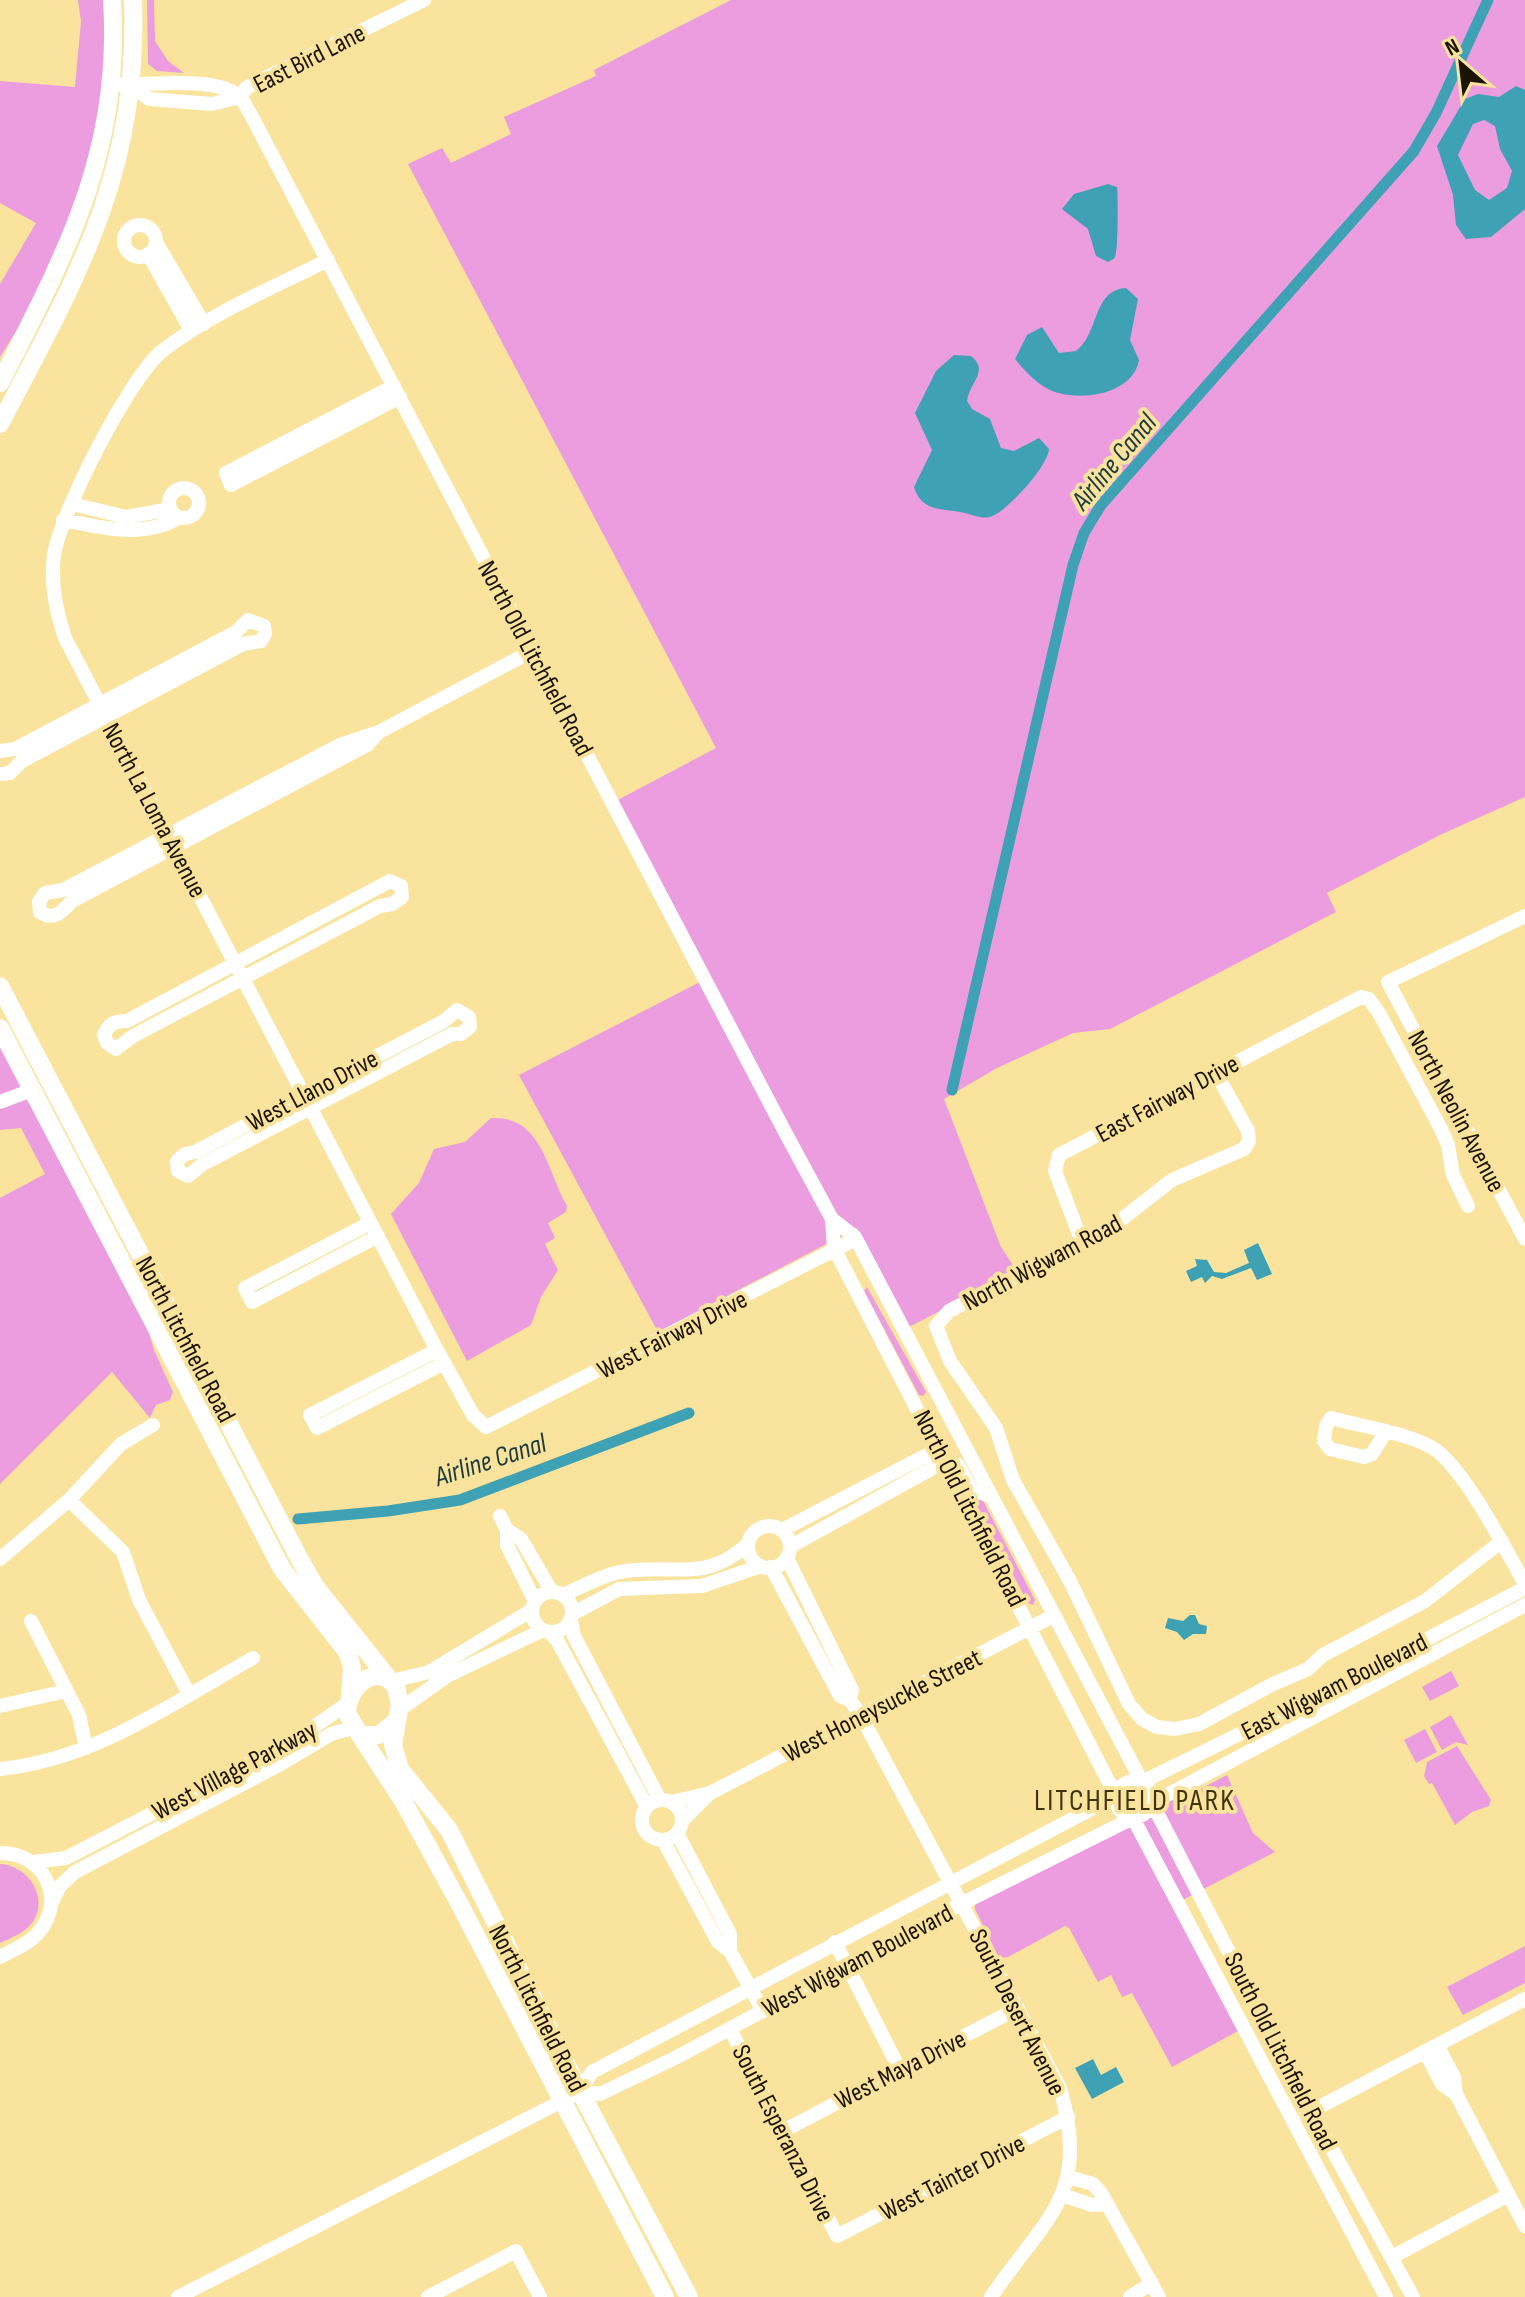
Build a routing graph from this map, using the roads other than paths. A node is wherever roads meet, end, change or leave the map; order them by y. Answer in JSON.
{"nodes":[{"id":1,"x":112,"y":0,"type":"edge"},
{"id":2,"x":133,"y":0,"type":"edge"},
{"id":3,"x":424,"y":0,"type":"edge"},
{"id":4,"x":112,"y":84,"type":"junction"},
{"id":5,"x":132,"y":86,"type":"junction"},
{"id":6,"x":240,"y":97,"type":"junction"},
{"id":7,"x":152,"y":248,"type":"dead end"},
{"id":8,"x":328,"y":260,"type":"junction"},
{"id":9,"x":197,"y":327,"type":"junction"},
{"id":10,"x":0,"y":383,"type":"edge"},
{"id":11,"x":397,"y":391,"type":"junction"},
{"id":12,"x":0,"y":424,"type":"edge"},
{"id":13,"x":278,"y":453,"type":"dead end"},
{"id":14,"x":72,"y":504,"type":"junction"},
{"id":15,"x":175,"y":513,"type":"dead end"},
{"id":16,"x":63,"y":520,"type":"junction"},
{"id":17,"x":126,"y":524,"type":"junction"},
{"id":18,"x":532,"y":651,"type":"junction"},
{"id":19,"x":187,"y":666,"type":"junction"},
{"id":20,"x":103,"y":711,"type":"junction"},
{"id":21,"x":39,"y":744,"type":"junction"},
{"id":22,"x":0,"y":751,"type":"edge"},
{"id":23,"x":0,"y":774,"type":"edge"},
{"id":24,"x":171,"y":841,"type":"junction"},
{"id":25,"x":105,"y":876,"type":"dead end"},
{"id":26,"x":1525,"y":916,"type":"edge"},
{"id":27,"x":319,"y":920,"type":"junction"},
{"id":28,"x":327,"y":934,"type":"junction"},
{"id":29,"x":240,"y":970,"type":"junction"},
{"id":30,"x":0,"y":986,"type":"edge"},
{"id":31,"x":168,"y":1000,"type":"junction"},
{"id":32,"x":176,"y":1014,"type":"junction"},
{"id":33,"x":0,"y":1028,"type":"edge"},
{"id":34,"x":392,"y":1057,"type":"junction"},
{"id":35,"x":1216,"y":1073,"type":"junction"},
{"id":36,"x":32,"y":1090,"type":"junction"},
{"id":37,"x":309,"y":1100,"type":"junction"},
{"id":38,"x":0,"y":1102,"type":"edge"},
{"id":39,"x":240,"y":1137,"type":"dead end"},
{"id":40,"x":1468,"y":1206,"type":"dead end"},
{"id":41,"x":832,"y":1219,"type":"junction"},
{"id":42,"x":374,"y":1229,"type":"junction"},
{"id":43,"x":856,"y":1239,"type":"junction"},
{"id":44,"x":1525,"y":1239,"type":"edge"},
{"id":45,"x":1082,"y":1242,"type":"junction"},
{"id":46,"x":834,"y":1248,"type":"junction"},
{"id":47,"x":309,"y":1263,"type":"dead end"},
{"id":48,"x":440,"y":1356,"type":"junction"},
{"id":49,"x":376,"y":1389,"type":"dead end"},
{"id":50,"x":153,"y":1425,"type":"dead end"},
{"id":51,"x":486,"y":1427,"type":"joint"},
{"id":52,"x":1385,"y":1433,"type":"dead end"},
{"id":53,"x":938,"y":1457,"type":"junction"},
{"id":54,"x":991,"y":1496,"type":"junction"},
{"id":55,"x":69,"y":1500,"type":"junction"},
{"id":56,"x":500,"y":1516,"type":"dead end"},
{"id":57,"x":507,"y":1530,"type":"junction"},
{"id":58,"x":782,"y":1530,"type":"junction"},
{"id":59,"x":1502,"y":1541,"type":"junction"},
{"id":60,"x":748,"y":1544,"type":"junction"},
{"id":61,"x":789,"y":1552,"type":"junction"},
{"id":62,"x":0,"y":1559,"type":"edge"},
{"id":63,"x":766,"y":1567,"type":"junction"},
{"id":64,"x":1525,"y":1586,"type":"edge"},
{"id":65,"x":308,"y":1591,"type":"junction"},
{"id":66,"x":557,"y":1593,"type":"junction"},
{"id":67,"x":1525,"y":1605,"type":"edge"},
{"id":68,"x":534,"y":1606,"type":"junction"},
{"id":69,"x":1053,"y":1616,"type":"junction"},
{"id":70,"x":572,"y":1617,"type":"junction"},
{"id":71,"x":31,"y":1621,"type":"dead end"},
{"id":72,"x":1031,"y":1627,"type":"junction"},
{"id":73,"x":546,"y":1631,"type":"junction"},
{"id":74,"x":253,"y":1658,"type":"dead end"},
{"id":75,"x":390,"y":1680,"type":"junction"},
{"id":76,"x":66,"y":1691,"type":"junction"},
{"id":77,"x":189,"y":1694,"type":"junction"},
{"id":78,"x":349,"y":1699,"type":"junction"},
{"id":79,"x":850,"y":1700,"type":"junction"},
{"id":80,"x":0,"y":1706,"type":"edge"},
{"id":81,"x":397,"y":1716,"type":"junction"},
{"id":82,"x":861,"y":1716,"type":"junction"},
{"id":83,"x":357,"y":1732,"type":"junction"},
{"id":84,"x":86,"y":1748,"type":"junction"},
{"id":85,"x":0,"y":1769,"type":"edge"},
{"id":86,"x":1142,"y":1782,"type":"junction"},
{"id":87,"x":710,"y":1793,"type":"junction"},
{"id":88,"x":1116,"y":1796,"type":"junction"},
{"id":89,"x":659,"y":1803,"type":"junction"},
{"id":90,"x":1152,"y":1803,"type":"junction"},
{"id":91,"x":1133,"y":1818,"type":"junction"},
{"id":92,"x":119,"y":1831,"type":"junction"},
{"id":93,"x":674,"y":1831,"type":"junction"},
{"id":94,"x":126,"y":1845,"type":"junction"},
{"id":95,"x":0,"y":1853,"type":"edge"},
{"id":96,"x":34,"y":1862,"type":"junction"},
{"id":97,"x":956,"y":1892,"type":"junction"},
{"id":98,"x":52,"y":1902,"type":"junction"},
{"id":99,"x":835,"y":1942,"type":"junction"},
{"id":100,"x":0,"y":1957,"type":"edge"},
{"id":101,"x":845,"y":1967,"type":"junction"},
{"id":102,"x":750,"y":1987,"type":"junction"},
{"id":103,"x":1525,"y":1999,"type":"edge"},
{"id":104,"x":1018,"y":2008,"type":"junction"},
{"id":105,"x":763,"y":2011,"type":"junction"},
{"id":106,"x":730,"y":2029,"type":"junction"},
{"id":107,"x":1431,"y":2049,"type":"junction"},
{"id":108,"x":900,"y":2070,"type":"junction"},
{"id":109,"x":580,"y":2091,"type":"junction"},
{"id":110,"x":560,"y":2102,"type":"junction"},
{"id":111,"x":1311,"y":2111,"type":"junction"},
{"id":112,"x":1068,"y":2117,"type":"junction"},
{"id":113,"x":1295,"y":2120,"type":"junction"},
{"id":114,"x":783,"y":2131,"type":"junction"},
{"id":115,"x":1069,"y":2177,"type":"junction"},
{"id":116,"x":1062,"y":2195,"type":"junction"},
{"id":117,"x":1508,"y":2195,"type":"junction"},
{"id":118,"x":1106,"y":2204,"type":"junction"},
{"id":119,"x":1525,"y":2226,"type":"edge"},
{"id":120,"x":837,"y":2236,"type":"joint"},
{"id":121,"x":1392,"y":2257,"type":"junction"},
{"id":122,"x":1152,"y":2283,"type":"junction"},
{"id":123,"x":178,"y":2297,"type":"edge"},
{"id":124,"x":428,"y":2297,"type":"edge"},
{"id":125,"x":540,"y":2297,"type":"edge"},
{"id":126,"x":665,"y":2297,"type":"edge"},
{"id":127,"x":689,"y":2297,"type":"edge"},
{"id":128,"x":991,"y":2297,"type":"edge"},
{"id":129,"x":1130,"y":2297,"type":"edge"},
{"id":130,"x":1159,"y":2297,"type":"edge"},
{"id":131,"x":1386,"y":2297,"type":"edge"},
{"id":132,"x":1413,"y":2297,"type":"edge"}],
"edges":[{"from":1,"to":4,"type":"main road"},
{"from":2,"to":5,"type":"main road"},
{"from":3,"to":6,"type":"street","name":"East Bird Lane"},
{"from":4,"to":5,"type":"street"},
{"from":4,"to":10,"type":"main road"},
{"from":5,"to":6,"type":"street"},
{"from":5,"to":12,"type":"main road"},
{"from":6,"to":8,"type":"street","name":"North Old Litchfield Road"},
{"from":7,"to":9,"type":"street"},
{"from":8,"to":9,"type":"street","name":"North La Loma Avenue"},
{"from":8,"to":11,"type":"street","name":"North Old Litchfield Road"},
{"from":9,"to":14,"type":"street","name":"North La Loma Avenue"},
{"from":11,"to":13,"type":"street"},
{"from":11,"to":18,"type":"street","name":"North Old Litchfield Road"},
{"from":14,"to":16,"type":"street","name":"North La Loma Avenue"},
{"from":14,"to":17,"type":"street"},
{"from":15,"to":17,"type":"street"},
{"from":16,"to":17,"type":"street"},
{"from":16,"to":20,"type":"street","name":"North La Loma Avenue"},
{"from":18,"to":24,"type":"street"},
{"from":18,"to":41,"type":"street","name":"North Old Litchfield Road"},
{"from":19,"to":19,"type":"street"},
{"from":19,"to":20,"type":"street"},
{"from":20,"to":21,"type":"street"},
{"from":20,"to":24,"type":"street","name":"North La Loma Avenue"},
{"from":21,"to":22,"type":"street"},
{"from":21,"to":23,"type":"street"},
{"from":24,"to":25,"type":"street"},
{"from":24,"to":29,"type":"street","name":"North La Loma Avenue"},
{"from":26,"to":44,"type":"street","name":"North Neolin Avenue"},
{"from":27,"to":28,"type":"street"},
{"from":27,"to":28,"type":"street"},
{"from":27,"to":29,"type":"street"},
{"from":28,"to":29,"type":"street"},
{"from":29,"to":31,"type":"street"},
{"from":29,"to":32,"type":"street"},
{"from":29,"to":37,"type":"street","name":"North La Loma Avenue"},
{"from":30,"to":65,"type":"main road","name":"North Litchfield Road"},
{"from":31,"to":32,"type":"street"},
{"from":31,"to":32,"type":"street"},
{"from":33,"to":36,"type":"main road","name":"North Litchfield Road"},
{"from":34,"to":34,"type":"street","name":"West Llano Drive"},
{"from":34,"to":37,"type":"street","name":"West Llano Drive"},
{"from":35,"to":40,"type":"street","name":"East Fairway Drive"},
{"from":35,"to":45,"type":"street","name":"East Fairway Drive"},
{"from":35,"to":45,"type":"street","name":"North Wigwam Road"},
{"from":36,"to":38,"type":"street"},
{"from":36,"to":65,"type":"main road","name":"North Litchfield Road"},
{"from":37,"to":39,"type":"street","name":"West Llano Drive"},
{"from":37,"to":42,"type":"street","name":"North La Loma Avenue"},
{"from":41,"to":43,"type":"street","name":"North Old Litchfield Road"},
{"from":41,"to":46,"type":"street","name":"North Old Litchfield Road"},
{"from":42,"to":47,"type":"street"},
{"from":42,"to":48,"type":"street","name":"North La Loma Avenue"},
{"from":43,"to":46,"type":"street","name":"West Fairway Drive"},
{"from":43,"to":54,"type":"street","name":"North Old Litchfield Road"},
{"from":45,"to":59,"type":"street","name":"North Wigwam Road"},
{"from":46,"to":51,"type":"street","name":"West Fairway Drive"},
{"from":46,"to":53,"type":"street","name":"North Old Litchfield Road"},
{"from":48,"to":49,"type":"street"},
{"from":48,"to":51,"type":"street","name":"North La Loma Avenue"},
{"from":50,"to":55,"type":"street"},
{"from":52,"to":59,"type":"street"},
{"from":53,"to":54,"type":"street"},
{"from":53,"to":58,"type":"street"},
{"from":53,"to":61,"type":"street"},
{"from":53,"to":72,"type":"street","name":"North Old Litchfield Road"},
{"from":54,"to":69,"type":"street","name":"North Old Litchfield Road"},
{"from":55,"to":62,"type":"street"},
{"from":55,"to":77,"type":"street"},
{"from":56,"to":57,"type":"street"},
{"from":57,"to":66,"type":"street"},
{"from":57,"to":68,"type":"street"},
{"from":58,"to":60,"type":"street"},
{"from":58,"to":61,"type":"street"},
{"from":59,"to":64,"type":"street"},
{"from":60,"to":63,"type":"street"},
{"from":60,"to":66,"type":"street"},
{"from":61,"to":63,"type":"street"},
{"from":61,"to":79,"type":"street"},
{"from":63,"to":70,"type":"street"},
{"from":63,"to":79,"type":"street"},
{"from":64,"to":86,"type":"street","name":"East Wigwam Boulevard"},
{"from":65,"to":75,"type":"main road","name":"North Litchfield Road"},
{"from":65,"to":78,"type":"main road","name":"North Litchfield Road"},
{"from":66,"to":68,"type":"street"},
{"from":66,"to":70,"type":"street"},
{"from":67,"to":90,"type":"street","name":"East Wigwam Boulevard"},
{"from":68,"to":73,"type":"street"},
{"from":68,"to":75,"type":"street"},
{"from":69,"to":72,"type":"street","name":"West Honeysuckle Street"},
{"from":69,"to":86,"type":"street","name":"North Old Litchfield Road"},
{"from":70,"to":73,"type":"street"},
{"from":70,"to":89,"type":"street"},
{"from":71,"to":76,"type":"street"},
{"from":72,"to":82,"type":"street","name":"West Honeysuckle Street"},
{"from":72,"to":88,"type":"street","name":"North Old Litchfield Road"},
{"from":73,"to":81,"type":"street"},
{"from":73,"to":89,"type":"street"},
{"from":74,"to":77,"type":"street"},
{"from":75,"to":78,"type":"main road"},
{"from":75,"to":81,"type":"main road"},
{"from":76,"to":80,"type":"street"},
{"from":76,"to":84,"type":"street"},
{"from":77,"to":84,"type":"street"},
{"from":78,"to":83,"type":"main road"},
{"from":78,"to":92,"type":"street","name":"West Village Parkway"},
{"from":79,"to":82,"type":"street","name":"South Desert Avenue"},
{"from":81,"to":83,"type":"main road"},
{"from":81,"to":109,"type":"main road","name":"North Litchfield Road"},
{"from":82,"to":87,"type":"street","name":"West Honeysuckle Street"},
{"from":82,"to":97,"type":"street","name":"South Desert Avenue"},
{"from":83,"to":94,"type":"street","name":"West Village Parkway"},
{"from":83,"to":110,"type":"main road","name":"North Litchfield Road"},
{"from":84,"to":85,"type":"street"},
{"from":86,"to":88,"type":"street"},
{"from":86,"to":90,"type":"street"},
{"from":87,"to":89,"type":"street","name":"West Honeysuckle Street"},
{"from":87,"to":93,"type":"street","name":"West Honeysuckle Street"},
{"from":88,"to":91,"type":"street"},
{"from":88,"to":97,"type":"street","name":"West Wigwam Boulevard"},
{"from":89,"to":93,"type":"street"},
{"from":89,"to":93,"type":"street"},
{"from":90,"to":91,"type":"street"},
{"from":90,"to":111,"type":"street","name":"South Old Litchfield Road"},
{"from":91,"to":97,"type":"street","name":"West Wigwam Boulevard"},
{"from":91,"to":113,"type":"street","name":"South Old Litchfield Road"},
{"from":92,"to":94,"type":"street"},
{"from":92,"to":96,"type":"street","name":"West Village Parkway"},
{"from":93,"to":102,"type":"street"},
{"from":94,"to":98,"type":"street","name":"West Village Parkway"},
{"from":95,"to":96,"type":"street","name":"West Village Parkway"},
{"from":96,"to":98,"type":"street"},
{"from":97,"to":99,"type":"street","name":"West Wigwam Boulevard"},
{"from":97,"to":101,"type":"street","name":"West Wigwam Boulevard"},
{"from":97,"to":104,"type":"street","name":"South Desert Avenue"},
{"from":98,"to":100,"type":"street","name":"West Village Parkway"},
{"from":99,"to":101,"type":"street"},
{"from":99,"to":102,"type":"street","name":"West Wigwam Boulevard"},
{"from":101,"to":105,"type":"street","name":"West Wigwam Boulevard"},
{"from":101,"to":108,"type":"street"},
{"from":102,"to":105,"type":"street"},
{"from":102,"to":109,"type":"street","name":"West Wigwam Boulevard"},
{"from":103,"to":107,"type":"street"},
{"from":104,"to":108,"type":"street","name":"West Maya Drive"},
{"from":104,"to":112,"type":"street","name":"South Desert Avenue"},
{"from":105,"to":106,"type":"street","name":"West Wigwam Boulevard"},
{"from":106,"to":109,"type":"street","name":"West Wigwam Boulevard"},
{"from":106,"to":114,"type":"street","name":"South Esperanza Drive"},
{"from":107,"to":111,"type":"street"},
{"from":107,"to":117,"type":"street"},
{"from":108,"to":114,"type":"street","name":"West Maya Drive"},
{"from":109,"to":110,"type":"street","name":"West Wigwam Boulevard"},
{"from":109,"to":127,"type":"main road","name":"North Litchfield Road"},
{"from":110,"to":123,"type":"street","name":"West Wigwam Boulevard"},
{"from":110,"to":126,"type":"main road","name":"North Litchfield Road"},
{"from":111,"to":113,"type":"street"},
{"from":111,"to":121,"type":"street","name":"South Old Litchfield Road"},
{"from":112,"to":115,"type":"street","name":"South Desert Avenue"},
{"from":112,"to":120,"type":"street","name":"West Tainter Drive"},
{"from":113,"to":131,"type":"street","name":"South Old Litchfield Road"},
{"from":114,"to":120,"type":"street","name":"South Esperanza Drive"},
{"from":115,"to":116,"type":"street","name":"South Desert Avenue"},
{"from":115,"to":118,"type":"street"},
{"from":116,"to":118,"type":"street"},
{"from":116,"to":128,"type":"street","name":"South Desert Avenue"},
{"from":117,"to":119,"type":"street"},
{"from":117,"to":121,"type":"street"},
{"from":118,"to":122,"type":"street"},
{"from":121,"to":132,"type":"street","name":"South Old Litchfield Road"},
{"from":122,"to":129,"type":"street"},
{"from":122,"to":130,"type":"street"},
{"from":124,"to":125,"type":"street"}]}
